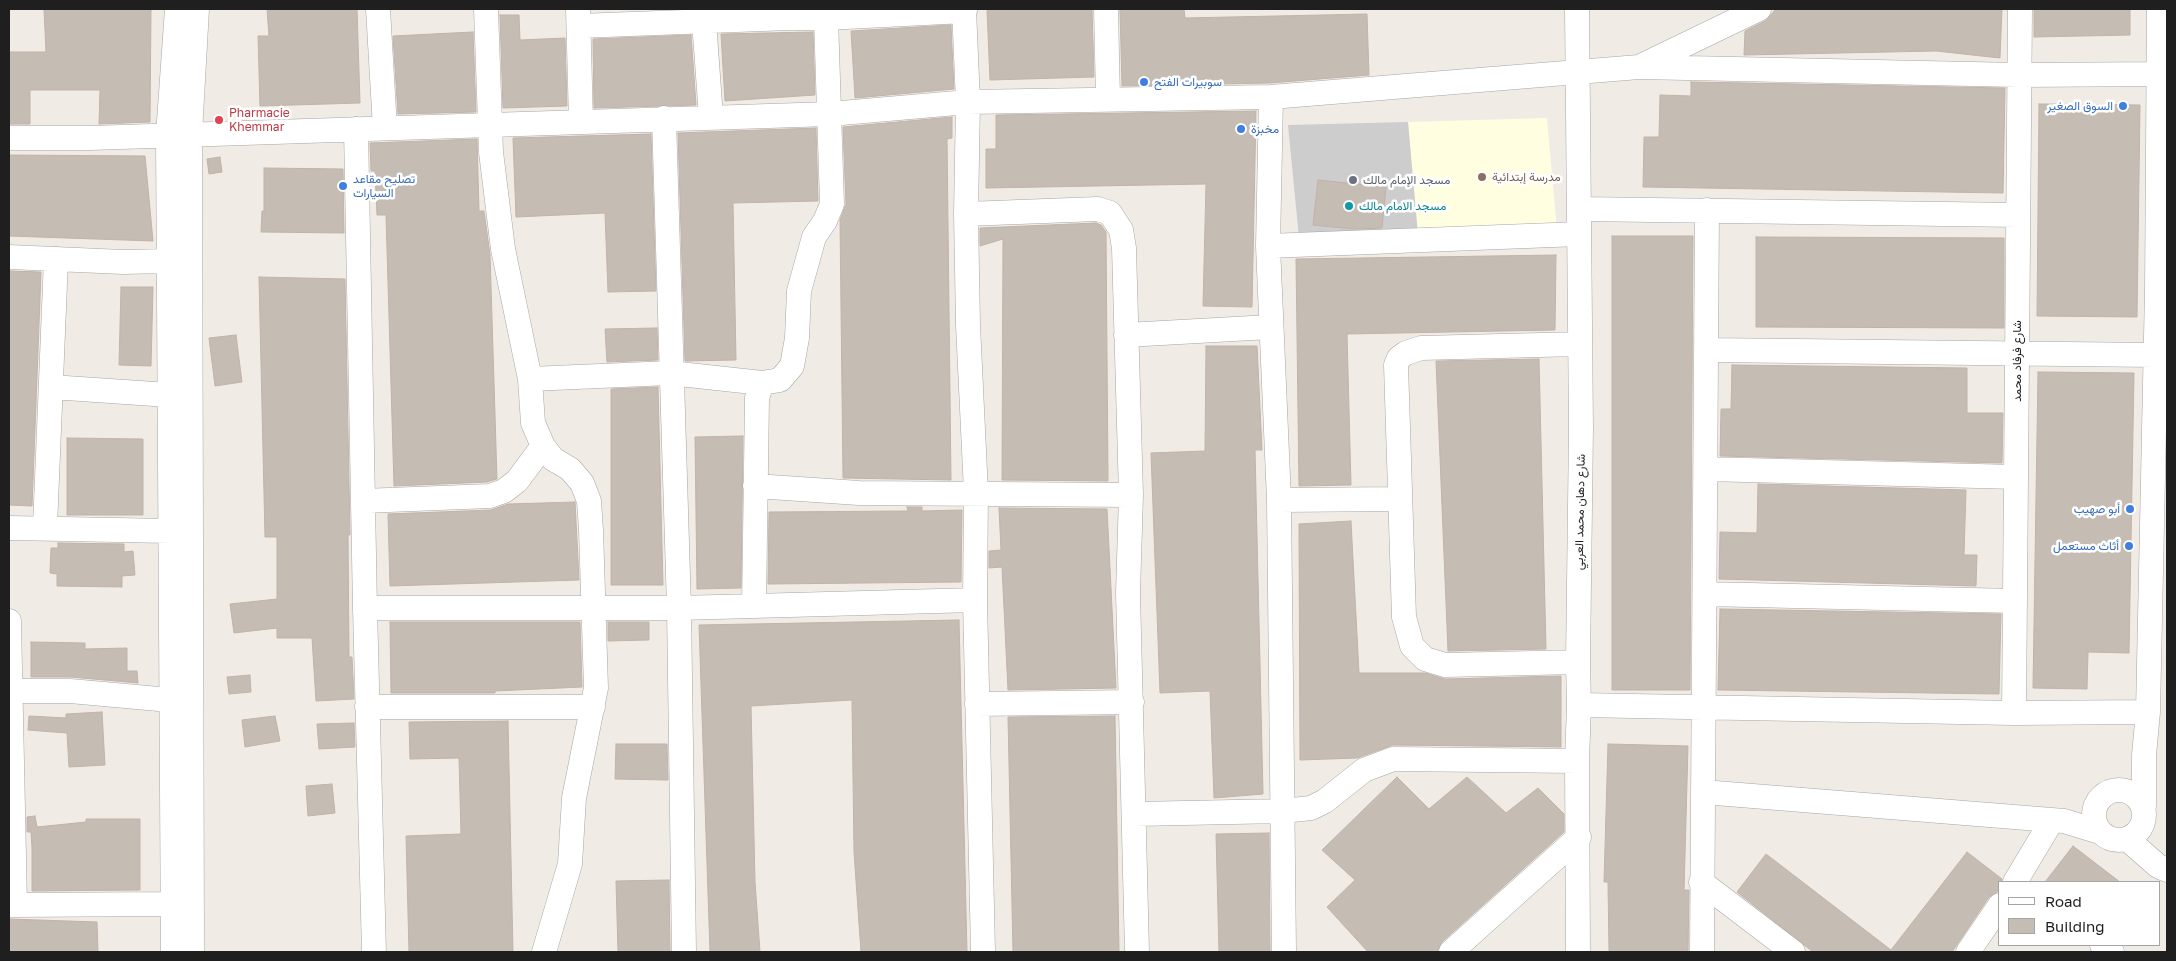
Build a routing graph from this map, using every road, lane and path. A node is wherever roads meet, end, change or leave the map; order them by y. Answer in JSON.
{"nodes":[{"id":1,"x":177,"y":9,"type":"edge"},
{"id":2,"x":197,"y":9,"type":"edge"},
{"id":3,"x":378,"y":9,"type":"edge"},
{"id":4,"x":486,"y":9,"type":"edge"},
{"id":5,"x":1106,"y":9,"type":"edge"},
{"id":6,"x":1577,"y":9,"type":"edge"},
{"id":7,"x":1758,"y":9,"type":"edge"},
{"id":8,"x":2020,"y":9,"type":"edge"},
{"id":9,"x":2159,"y":9,"type":"edge"},
{"id":10,"x":965,"y":10,"type":"edge"},
{"id":11,"x":789,"y":13,"type":"edge"},
{"id":12,"x":673,"y":16,"type":"edge"},
{"id":13,"x":578,"y":17,"type":"edge"},
{"id":14,"x":826,"y":18,"type":"junction"},
{"id":15,"x":704,"y":21,"type":"junction"},
{"id":16,"x":1639,"y":67,"type":"junction"},
{"id":17,"x":1576,"y":72,"type":"junction"},
{"id":18,"x":2163,"y":74,"type":"edge"},
{"id":19,"x":2019,"y":75,"type":"junction"},
{"id":20,"x":1271,"y":97,"type":"junction"},
{"id":21,"x":1108,"y":99,"type":"junction"},
{"id":22,"x":968,"y":102,"type":"junction"},
{"id":23,"x":830,"y":114,"type":"junction"},
{"id":24,"x":711,"y":117,"type":"junction"},
{"id":25,"x":664,"y":118,"type":"junction"},
{"id":26,"x":581,"y":122,"type":"junction"},
{"id":27,"x":489,"y":124,"type":"junction"},
{"id":28,"x":385,"y":128,"type":"junction"},
{"id":29,"x":356,"y":129,"type":"junction"},
{"id":30,"x":179,"y":134,"type":"junction"},
{"id":31,"x":9,"y":138,"type":"edge"},
{"id":32,"x":1579,"y":209,"type":"junction"},
{"id":33,"x":1707,"y":210,"type":"junction"},
{"id":34,"x":966,"y":214,"type":"junction"},
{"id":35,"x":2018,"y":215,"type":"junction"},
{"id":36,"x":1579,"y":234,"type":"junction"},
{"id":37,"x":1268,"y":246,"type":"junction"},
{"id":38,"x":9,"y":257,"type":"edge"},
{"id":39,"x":56,"y":259,"type":"junction"},
{"id":40,"x":168,"y":261,"type":"junction"},
{"id":41,"x":2162,"y":290,"type":"edge"},
{"id":42,"x":1270,"y":327,"type":"junction"},
{"id":43,"x":1126,"y":334,"type":"junction"},
{"id":44,"x":1579,"y":344,"type":"junction"},
{"id":45,"x":1707,"y":350,"type":"junction"},
{"id":46,"x":2017,"y":354,"type":"junction"},
{"id":47,"x":2154,"y":355,"type":"junction"},
{"id":48,"x":670,"y":373,"type":"junction"},
{"id":49,"x":530,"y":379,"type":"junction"},
{"id":50,"x":762,"y":383,"type":"junction"},
{"id":51,"x":51,"y":387,"type":"junction"},
{"id":52,"x":169,"y":395,"type":"junction"},
{"id":53,"x":543,"y":446,"type":"junction"},
{"id":54,"x":1706,"y":468,"type":"junction"},
{"id":55,"x":2016,"y":477,"type":"junction"},
{"id":56,"x":755,"y":486,"type":"junction"},
{"id":57,"x":976,"y":492,"type":"junction"},
{"id":58,"x":1131,"y":495,"type":"junction"},
{"id":59,"x":1400,"y":499,"type":"junction"},
{"id":60,"x":1279,"y":500,"type":"junction"},
{"id":61,"x":363,"y":501,"type":"junction"},
{"id":62,"x":46,"y":527,"type":"junction"},
{"id":63,"x":9,"y":528,"type":"edge"},
{"id":64,"x":170,"y":531,"type":"junction"},
{"id":65,"x":1705,"y":594,"type":"junction"},
{"id":66,"x":975,"y":600,"type":"junction"},
{"id":67,"x":2015,"y":601,"type":"junction"},
{"id":68,"x":754,"y":606,"type":"junction"},
{"id":69,"x":365,"y":608,"type":"junction"},
{"id":70,"x":593,"y":608,"type":"junction"},
{"id":71,"x":679,"y":608,"type":"junction"},
{"id":72,"x":9,"y":621,"type":"edge"},
{"id":73,"x":1578,"y":662,"type":"junction"},
{"id":74,"x":10,"y":691,"type":"edge"},
{"id":75,"x":170,"y":700,"type":"junction"},
{"id":76,"x":1132,"y":702,"type":"junction"},
{"id":77,"x":977,"y":704,"type":"junction"},
{"id":78,"x":1579,"y":704,"type":"junction"},
{"id":79,"x":367,"y":707,"type":"junction"},
{"id":80,"x":593,"y":707,"type":"junction"},
{"id":81,"x":1704,"y":708,"type":"junction"},
{"id":82,"x":2148,"y":712,"type":"junction"},
{"id":83,"x":2014,"y":713,"type":"junction"},
{"id":84,"x":2144,"y":755,"type":"junction"},
{"id":85,"x":1577,"y":761,"type":"junction"},
{"id":86,"x":1702,"y":792,"type":"junction"},
{"id":87,"x":2103,"y":797,"type":"junction"},
{"id":88,"x":1284,"y":811,"type":"junction"},
{"id":89,"x":1135,"y":814,"type":"junction"},
{"id":90,"x":2058,"y":822,"type":"junction"},
{"id":91,"x":2138,"y":824,"type":"junction"},
{"id":92,"x":2100,"y":832,"type":"junction"},
{"id":93,"x":1579,"y":837,"type":"junction"},
{"id":94,"x":2167,"y":857,"type":"edge"},
{"id":95,"x":2167,"y":870,"type":"edge"},
{"id":96,"x":2018,"y":881,"type":"edge"},
{"id":97,"x":1702,"y":882,"type":"junction"},
{"id":98,"x":172,"y":904,"type":"junction"},
{"id":99,"x":12,"y":905,"type":"edge"},
{"id":100,"x":1998,"y":908,"type":"edge"},
{"id":101,"x":173,"y":952,"type":"edge"},
{"id":102,"x":192,"y":952,"type":"edge"},
{"id":103,"x":374,"y":952,"type":"edge"},
{"id":104,"x":544,"y":952,"type":"edge"},
{"id":105,"x":684,"y":952,"type":"edge"},
{"id":106,"x":983,"y":952,"type":"edge"},
{"id":107,"x":1137,"y":952,"type":"edge"},
{"id":108,"x":1284,"y":952,"type":"edge"},
{"id":109,"x":1451,"y":952,"type":"edge"},
{"id":110,"x":1578,"y":952,"type":"edge"},
{"id":111,"x":1702,"y":952,"type":"edge"},
{"id":112,"x":1793,"y":952,"type":"edge"},
{"id":113,"x":1968,"y":952,"type":"edge"}],
"edges":[{"from":1,"to":30,"type":"street"},
{"from":2,"to":30,"type":"street"},
{"from":3,"to":28,"type":"street"},
{"from":4,"to":27,"type":"street"},
{"from":5,"to":21,"type":"street"},
{"from":6,"to":17,"type":"street","name":"شارع دهان محمد العربي"},
{"from":7,"to":16,"type":"street"},
{"from":8,"to":19,"type":"street","name":"شارع فرفاد محمد"},
{"from":9,"to":18,"type":"street"},
{"from":10,"to":14,"type":"street"},
{"from":10,"to":22,"type":"street"},
{"from":11,"to":14,"type":"street"},
{"from":11,"to":15,"type":"street"},
{"from":12,"to":13,"type":"street"},
{"from":12,"to":15,"type":"street"},
{"from":13,"to":26,"type":"street"},
{"from":14,"to":23,"type":"street"},
{"from":15,"to":24,"type":"street"},
{"from":16,"to":17,"type":"street"},
{"from":16,"to":19,"type":"street"},
{"from":17,"to":20,"type":"street"},
{"from":17,"to":32,"type":"street","name":"شارع دهان محمد العربي"},
{"from":18,"to":19,"type":"street"},
{"from":18,"to":41,"type":"street"},
{"from":19,"to":35,"type":"street","name":"شارع فرفاد محمد"},
{"from":20,"to":21,"type":"street"},
{"from":20,"to":37,"type":"street"},
{"from":21,"to":22,"type":"street"},
{"from":22,"to":23,"type":"street"},
{"from":22,"to":34,"type":"street"},
{"from":23,"to":24,"type":"street"},
{"from":23,"to":50,"type":"street"},
{"from":24,"to":25,"type":"street"},
{"from":25,"to":26,"type":"street"},
{"from":25,"to":48,"type":"street"},
{"from":26,"to":27,"type":"street"},
{"from":27,"to":28,"type":"street"},
{"from":27,"to":49,"type":"street"},
{"from":28,"to":29,"type":"street"},
{"from":29,"to":30,"type":"street"},
{"from":29,"to":61,"type":"street"},
{"from":30,"to":31,"type":"street"},
{"from":30,"to":40,"type":"street"},
{"from":30,"to":102,"type":"street"},
{"from":32,"to":33,"type":"street"},
{"from":32,"to":36,"type":"street","name":"شارع دهان محمد العربي"},
{"from":33,"to":35,"type":"street"},
{"from":33,"to":45,"type":"street"},
{"from":34,"to":43,"type":"street"},
{"from":34,"to":57,"type":"street"},
{"from":35,"to":46,"type":"street","name":"شارع فرفاد محمد"},
{"from":36,"to":37,"type":"street"},
{"from":36,"to":44,"type":"street","name":"شارع دهان محمد العربي"},
{"from":37,"to":42,"type":"street"},
{"from":38,"to":39,"type":"street"},
{"from":39,"to":40,"type":"street"},
{"from":39,"to":51,"type":"street"},
{"from":40,"to":52,"type":"street"},
{"from":41,"to":47,"type":"street"},
{"from":42,"to":43,"type":"street"},
{"from":42,"to":60,"type":"street"},
{"from":43,"to":58,"type":"street"},
{"from":44,"to":59,"type":"street"},
{"from":44,"to":73,"type":"street","name":"شارع دهان محمد العربي"},
{"from":45,"to":46,"type":"street"},
{"from":45,"to":54,"type":"street"},
{"from":46,"to":47,"type":"street"},
{"from":46,"to":55,"type":"street","name":"شارع فرفاد محمد"},
{"from":47,"to":82,"type":"street"},
{"from":48,"to":49,"type":"street"},
{"from":48,"to":50,"type":"street"},
{"from":48,"to":71,"type":"street"},
{"from":49,"to":53,"type":"street"},
{"from":50,"to":56,"type":"street"},
{"from":51,"to":52,"type":"street"},
{"from":51,"to":62,"type":"street"},
{"from":52,"to":64,"type":"street"},
{"from":53,"to":61,"type":"street"},
{"from":53,"to":70,"type":"street"},
{"from":54,"to":55,"type":"street"},
{"from":54,"to":65,"type":"street"},
{"from":55,"to":67,"type":"street","name":"شارع فرفاد محمد"},
{"from":56,"to":57,"type":"street"},
{"from":56,"to":68,"type":"street"},
{"from":57,"to":58,"type":"street"},
{"from":57,"to":66,"type":"street"},
{"from":58,"to":76,"type":"street"},
{"from":59,"to":60,"type":"street"},
{"from":59,"to":73,"type":"street"},
{"from":60,"to":88,"type":"street"},
{"from":61,"to":69,"type":"street"},
{"from":62,"to":63,"type":"street"},
{"from":62,"to":64,"type":"street"},
{"from":64,"to":75,"type":"street"},
{"from":65,"to":67,"type":"street"},
{"from":65,"to":81,"type":"street"},
{"from":66,"to":68,"type":"street"},
{"from":66,"to":77,"type":"street"},
{"from":67,"to":83,"type":"street","name":"شارع فرفاد محمد"},
{"from":68,"to":71,"type":"street"},
{"from":69,"to":70,"type":"street"},
{"from":69,"to":79,"type":"street"},
{"from":70,"to":71,"type":"street"},
{"from":70,"to":80,"type":"street"},
{"from":71,"to":105,"type":"street"},
{"from":72,"to":74,"type":"street"},
{"from":73,"to":78,"type":"street","name":"شارع دهان محمد العربي"},
{"from":74,"to":75,"type":"street"},
{"from":74,"to":99,"type":"street"},
{"from":75,"to":98,"type":"street"},
{"from":76,"to":77,"type":"street"},
{"from":76,"to":89,"type":"street"},
{"from":77,"to":106,"type":"street"},
{"from":78,"to":81,"type":"street"},
{"from":78,"to":85,"type":"street","name":"شارع دهان محمد العربي"},
{"from":79,"to":80,"type":"street"},
{"from":79,"to":103,"type":"street"},
{"from":80,"to":104,"type":"street"},
{"from":81,"to":83,"type":"street"},
{"from":81,"to":86,"type":"street"},
{"from":82,"to":83,"type":"street"},
{"from":82,"to":84,"type":"street"},
{"from":84,"to":87,"type":"street"},
{"from":84,"to":91,"type":"street"},
{"from":85,"to":88,"type":"street"},
{"from":85,"to":93,"type":"street","name":"شارع دهان محمد العربي"},
{"from":86,"to":90,"type":"street"},
{"from":86,"to":97,"type":"street"},
{"from":87,"to":90,"type":"street"},
{"from":87,"to":91,"type":"street"},
{"from":87,"to":92,"type":"street"},
{"from":88,"to":89,"type":"street"},
{"from":88,"to":108,"type":"street"},
{"from":89,"to":107,"type":"street"},
{"from":90,"to":92,"type":"street"},
{"from":90,"to":96,"type":"street"},
{"from":91,"to":92,"type":"street"},
{"from":91,"to":94,"type":"street"},
{"from":91,"to":95,"type":"street"},
{"from":93,"to":109,"type":"street"},
{"from":93,"to":110,"type":"street","name":"شارع دهان محمد العربي"},
{"from":97,"to":111,"type":"street"},
{"from":97,"to":112,"type":"street"},
{"from":98,"to":99,"type":"street"},
{"from":98,"to":101,"type":"street"},
{"from":100,"to":113,"type":"street"}]}
